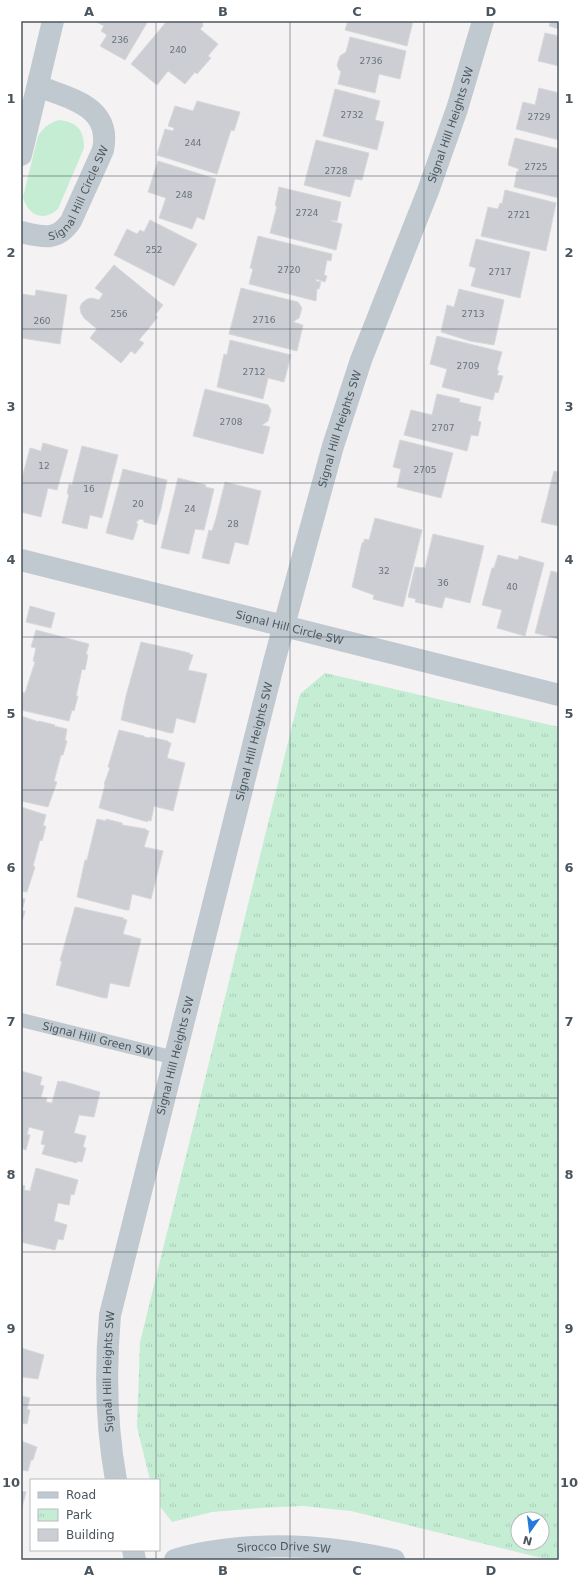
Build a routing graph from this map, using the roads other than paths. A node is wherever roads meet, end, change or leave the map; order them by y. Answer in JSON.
{"nodes":[{"id":1,"x":53,"y":21,"type":"edge"},
{"id":2,"x":483,"y":21,"type":"edge"},
{"id":3,"x":38,"y":86,"type":"junction"},
{"id":4,"x":21,"y":155,"type":"edge"},
{"id":5,"x":21,"y":232,"type":"edge"},
{"id":6,"x":22,"y":562,"type":"edge"},
{"id":7,"x":284,"y":625,"type":"junction"},
{"id":8,"x":559,"y":695,"type":"edge"},
{"id":9,"x":21,"y":1020,"type":"edge"},
{"id":10,"x":175,"y":1058,"type":"junction"},
{"id":11,"x":116,"y":1479,"type":"edge"},
{"id":12,"x":174,"y":1560,"type":"edge"},
{"id":13,"x":394,"y":1560,"type":"edge"}],
"edges":[{"from":1,"to":3,"type":"street"},
{"from":2,"to":7,"type":"street","name":"Signal Hill Heights SW"},
{"from":3,"to":4,"type":"street"},
{"from":3,"to":5,"type":"street","name":"Signal Hill Circle SW"},
{"from":6,"to":7,"type":"street","name":"Signal Hill Circle SW"},
{"from":7,"to":8,"type":"street","name":"Signal Hill Circle SW"},
{"from":7,"to":10,"type":"street","name":"Signal Hill Heights SW"},
{"from":9,"to":10,"type":"lane","name":"Signal Hill Green SW"},
{"from":10,"to":11,"type":"street","name":"Signal Hill Heights SW"},
{"from":12,"to":13,"type":"street","name":"Sirocco Drive SW"}]}
